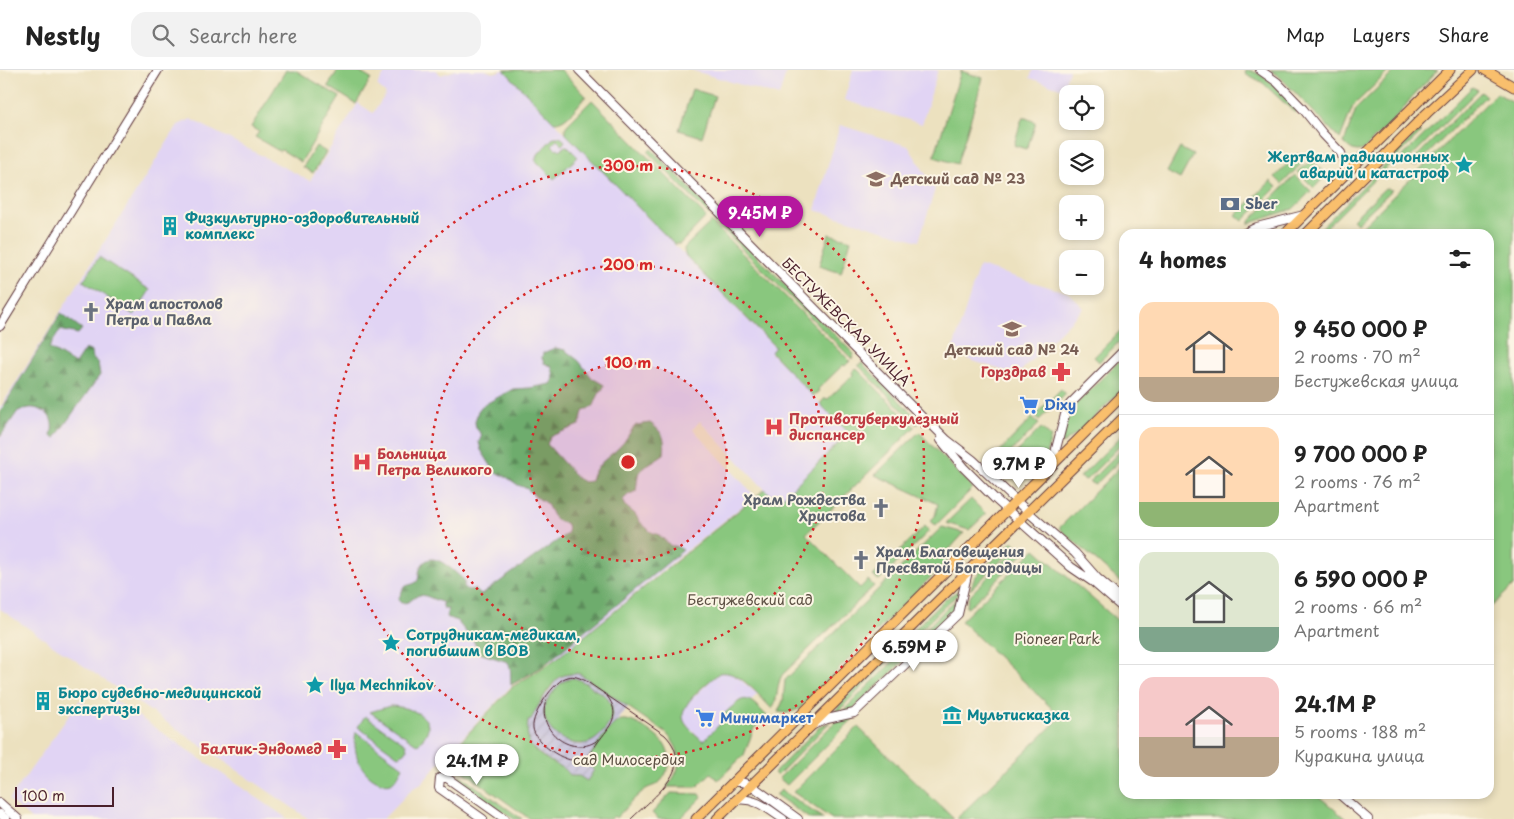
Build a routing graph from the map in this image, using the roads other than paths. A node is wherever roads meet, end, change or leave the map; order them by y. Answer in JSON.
{"nodes":[{"id":1,"x":158,"y":70,"type":"edge"},
{"id":2,"x":579,"y":70,"type":"edge"},
{"id":3,"x":1260,"y":70,"type":"edge"},
{"id":4,"x":1450,"y":70,"type":"edge"},
{"id":5,"x":1473,"y":70,"type":"edge"},
{"id":6,"x":1485,"y":70,"type":"edge"},
{"id":7,"x":1514,"y":87,"type":"edge"},
{"id":8,"x":1343,"y":176,"type":"junction"},
{"id":9,"x":1304,"y":215,"type":"junction"},
{"id":10,"x":1255,"y":229,"type":"edge"},
{"id":11,"x":1289,"y":229,"type":"edge"},
{"id":12,"x":1311,"y":229,"type":"edge"},
{"id":13,"x":0,"y":326,"type":"edge"},
{"id":14,"x":1119,"y":355,"type":"edge"},
{"id":15,"x":1119,"y":399,"type":"edge"},
{"id":16,"x":926,"y":421,"type":"junction"},
{"id":17,"x":1119,"y":422,"type":"edge"},
{"id":18,"x":1052,"y":464,"type":"junction"},
{"id":19,"x":1016,"y":501,"type":"junction"},
{"id":20,"x":1006,"y":510,"type":"junction"},
{"id":21,"x":1028,"y":512,"type":"junction"},
{"id":22,"x":1019,"y":521,"type":"junction"},
{"id":23,"x":968,"y":571,"type":"junction"},
{"id":24,"x":1119,"y":597,"type":"edge"},
{"id":25,"x":1119,"y":605,"type":"edge"},
{"id":26,"x":811,"y":726,"type":"junction"},
{"id":27,"x":733,"y":782,"type":"junction"},
{"id":28,"x":752,"y":785,"type":"junction"},
{"id":29,"x":1345,"y":799,"type":"edge"},
{"id":30,"x":736,"y":800,"type":"junction"},
{"id":31,"x":0,"y":803,"type":"edge"},
{"id":32,"x":0,"y":814,"type":"edge"},
{"id":33,"x":724,"y":815,"type":"edge"},
{"id":34,"x":6,"y":819,"type":"edge"},
{"id":35,"x":18,"y":819,"type":"edge"},
{"id":36,"x":483,"y":819,"type":"edge"},
{"id":37,"x":505,"y":819,"type":"edge"},
{"id":38,"x":696,"y":819,"type":"edge"},
{"id":39,"x":717,"y":819,"type":"edge"},
{"id":40,"x":783,"y":819,"type":"edge"},
{"id":41,"x":798,"y":819,"type":"edge"},
{"id":42,"x":1368,"y":819,"type":"edge"}],
"edges":[{"from":1,"to":13,"type":"street"},
{"from":2,"to":16,"type":"street","name":"БЕСТУЖЕВСКАЯ УЛИЦА"},
{"from":3,"to":8,"type":"street"},
{"from":4,"to":8,"type":"main road"},
{"from":5,"to":12,"type":"main road"},
{"from":6,"to":7,"type":"main road"},
{"from":8,"to":9,"type":"main road"},
{"from":9,"to":10,"type":"street"},
{"from":9,"to":11,"type":"main road"},
{"from":14,"to":18,"type":"street"},
{"from":15,"to":18,"type":"main road"},
{"from":16,"to":19,"type":"street","name":"БЕСТУЖЕВСКАЯ УЛИЦА"},
{"from":16,"to":20,"type":"street","name":"БЕСТУЖЕВСКАЯ УЛИЦА"},
{"from":17,"to":21,"type":"main road"},
{"from":18,"to":19,"type":"main road"},
{"from":19,"to":20,"type":"main road"},
{"from":19,"to":21,"type":"street","name":"БЕСТУЖЕВСКАЯ УЛИЦА"},
{"from":20,"to":22,"type":"street","name":"БЕСТУЖЕВСКАЯ УЛИЦА"},
{"from":20,"to":27,"type":"main road"},
{"from":21,"to":22,"type":"main road"},
{"from":21,"to":24,"type":"street","name":"БЕСТУЖЕВСКАЯ УЛИЦА"},
{"from":22,"to":23,"type":"main road"},
{"from":22,"to":25,"type":"street","name":"БЕСТУЖЕВСКАЯ УЛИЦА"},
{"from":23,"to":26,"type":"main road"},
{"from":23,"to":26,"type":"street"},
{"from":26,"to":28,"type":"main road"},
{"from":27,"to":28,"type":"street"},
{"from":27,"to":38,"type":"main road"},
{"from":28,"to":30,"type":"main road"},
{"from":28,"to":41,"type":"street"},
{"from":29,"to":42,"type":"street"},
{"from":30,"to":33,"type":"main road"},
{"from":30,"to":40,"type":"street"},
{"from":31,"to":35,"type":"street"},
{"from":32,"to":34,"type":"street"},
{"from":33,"to":39,"type":"main road"},
{"from":36,"to":37,"type":"street"}]}
